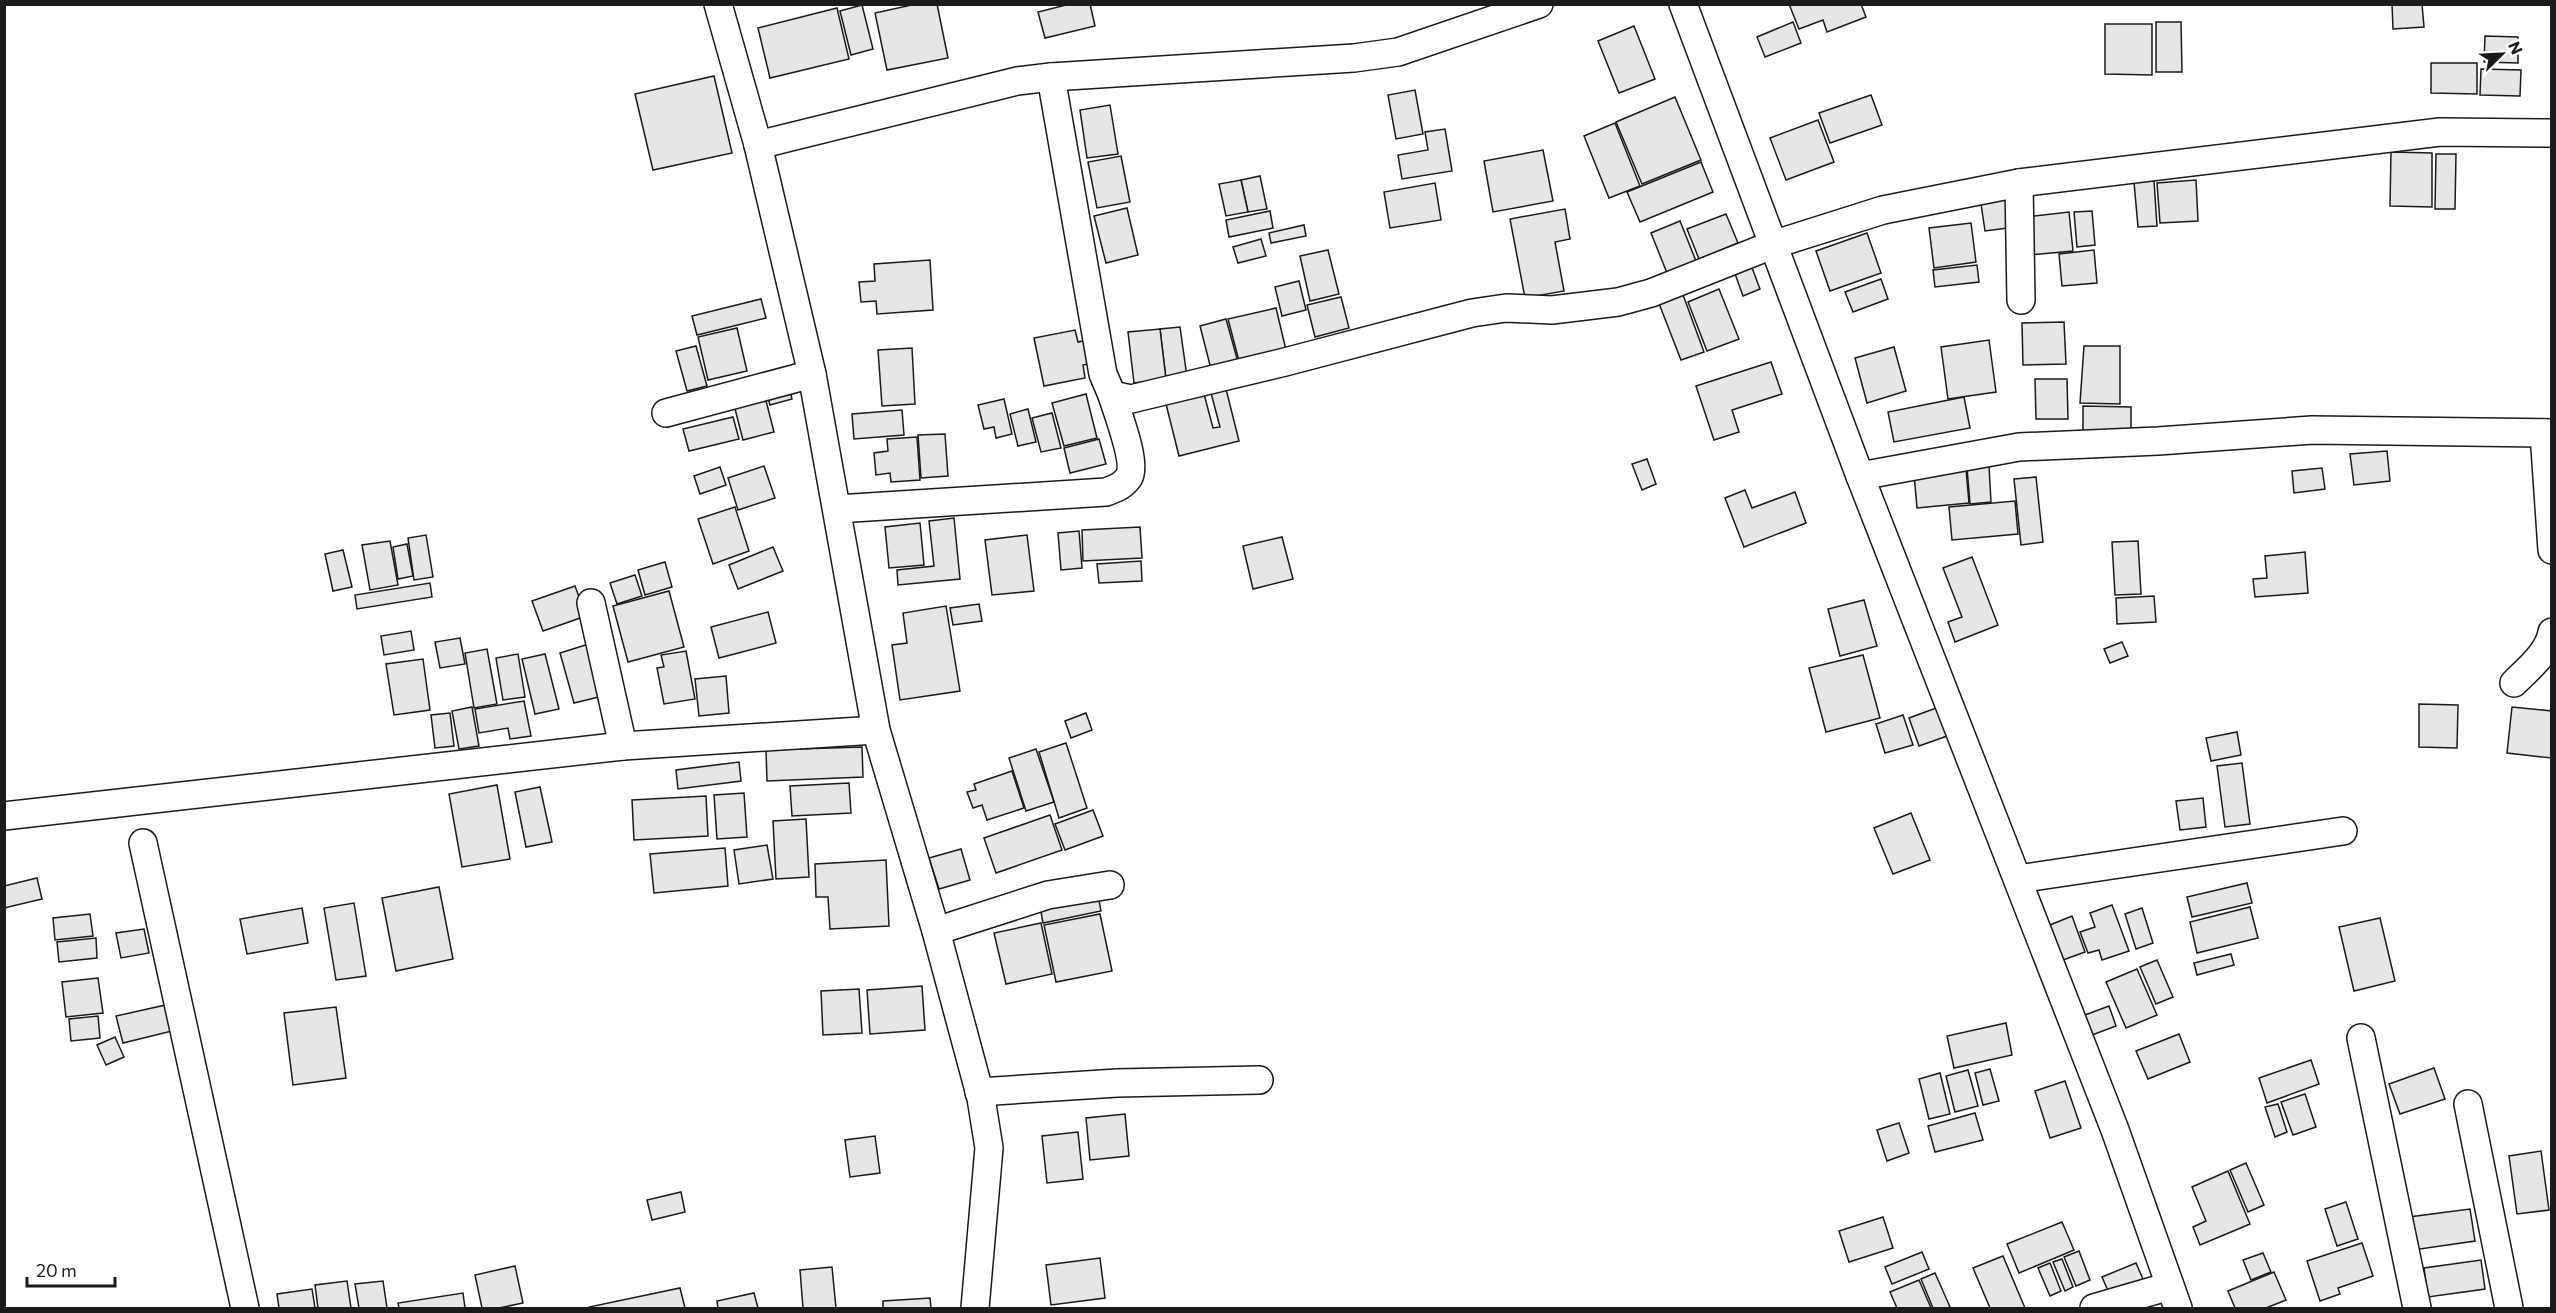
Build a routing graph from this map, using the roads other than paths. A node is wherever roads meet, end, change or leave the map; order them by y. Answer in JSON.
{"nodes":[{"id":1,"x":718,"y":4,"type":"edge"},
{"id":2,"x":1539,"y":4,"type":"edge"},
{"id":3,"x":1683,"y":4,"type":"edge"},
{"id":4,"x":1051,"y":77,"type":"junction"},
{"id":5,"x":2552,"y":133,"type":"edge"},
{"id":6,"x":758,"y":145,"type":"junction"},
{"id":7,"x":2019,"y":183,"type":"junction"},
{"id":8,"x":1772,"y":245,"type":"junction"},
{"id":9,"x":2021,"y":300,"type":"dead end"},
{"id":10,"x":812,"y":374,"type":"junction"},
{"id":11,"x":1112,"y":395,"type":"junction"},
{"id":12,"x":666,"y":413,"type":"dead end"},
{"id":13,"x":2548,"y":433,"type":"edge"},
{"id":14,"x":1860,"y":476,"type":"junction"},
{"id":15,"x":837,"y":509,"type":"junction"},
{"id":16,"x":2552,"y":550,"type":"edge"},
{"id":17,"x":591,"y":603,"type":"dead end"},
{"id":18,"x":2552,"y":632,"type":"edge"},
{"id":19,"x":2514,"y":683,"type":"dead end"},
{"id":20,"x":876,"y":730,"type":"junction"},
{"id":21,"x":623,"y":746,"type":"junction"},
{"id":22,"x":4,"y":816,"type":"edge"},
{"id":23,"x":2343,"y":831,"type":"dead end"},
{"id":24,"x":143,"y":843,"type":"dead end"},
{"id":25,"x":2018,"y":879,"type":"junction"},
{"id":26,"x":1110,"y":885,"type":"dead end"},
{"id":27,"x":936,"y":930,"type":"junction"},
{"id":28,"x":2361,"y":1038,"type":"dead end"},
{"id":29,"x":1259,"y":1080,"type":"dead end"},
{"id":30,"x":979,"y":1092,"type":"junction"},
{"id":31,"x":2468,"y":1104,"type":"dead end"},
{"id":32,"x":2174,"y":1297,"type":"edge"},
{"id":33,"x":245,"y":1308,"type":"edge"},
{"id":34,"x":975,"y":1308,"type":"edge"},
{"id":35,"x":2094,"y":1308,"type":"edge"},
{"id":36,"x":2417,"y":1308,"type":"edge"},
{"id":37,"x":2509,"y":1308,"type":"edge"}],
"edges":[{"from":1,"to":6,"type":"street"},
{"from":2,"to":4,"type":"street"},
{"from":3,"to":8,"type":"street"},
{"from":4,"to":6,"type":"street"},
{"from":4,"to":11,"type":"street"},
{"from":5,"to":7,"type":"street"},
{"from":6,"to":10,"type":"street"},
{"from":7,"to":8,"type":"street"},
{"from":7,"to":9,"type":"street"},
{"from":8,"to":11,"type":"street"},
{"from":8,"to":14,"type":"street"},
{"from":10,"to":12,"type":"street"},
{"from":10,"to":15,"type":"street"},
{"from":11,"to":15,"type":"street"},
{"from":13,"to":14,"type":"street"},
{"from":13,"to":16,"type":"street"},
{"from":14,"to":25,"type":"street"},
{"from":15,"to":20,"type":"street"},
{"from":17,"to":21,"type":"street"},
{"from":18,"to":19,"type":"street"},
{"from":20,"to":21,"type":"street"},
{"from":20,"to":27,"type":"street"},
{"from":21,"to":22,"type":"street"},
{"from":23,"to":25,"type":"street"},
{"from":24,"to":33,"type":"street"},
{"from":25,"to":32,"type":"street"},
{"from":26,"to":27,"type":"street"},
{"from":27,"to":30,"type":"street"},
{"from":28,"to":36,"type":"street"},
{"from":29,"to":30,"type":"street"},
{"from":30,"to":34,"type":"street"},
{"from":31,"to":37,"type":"street"},
{"from":32,"to":35,"type":"street"}]}
